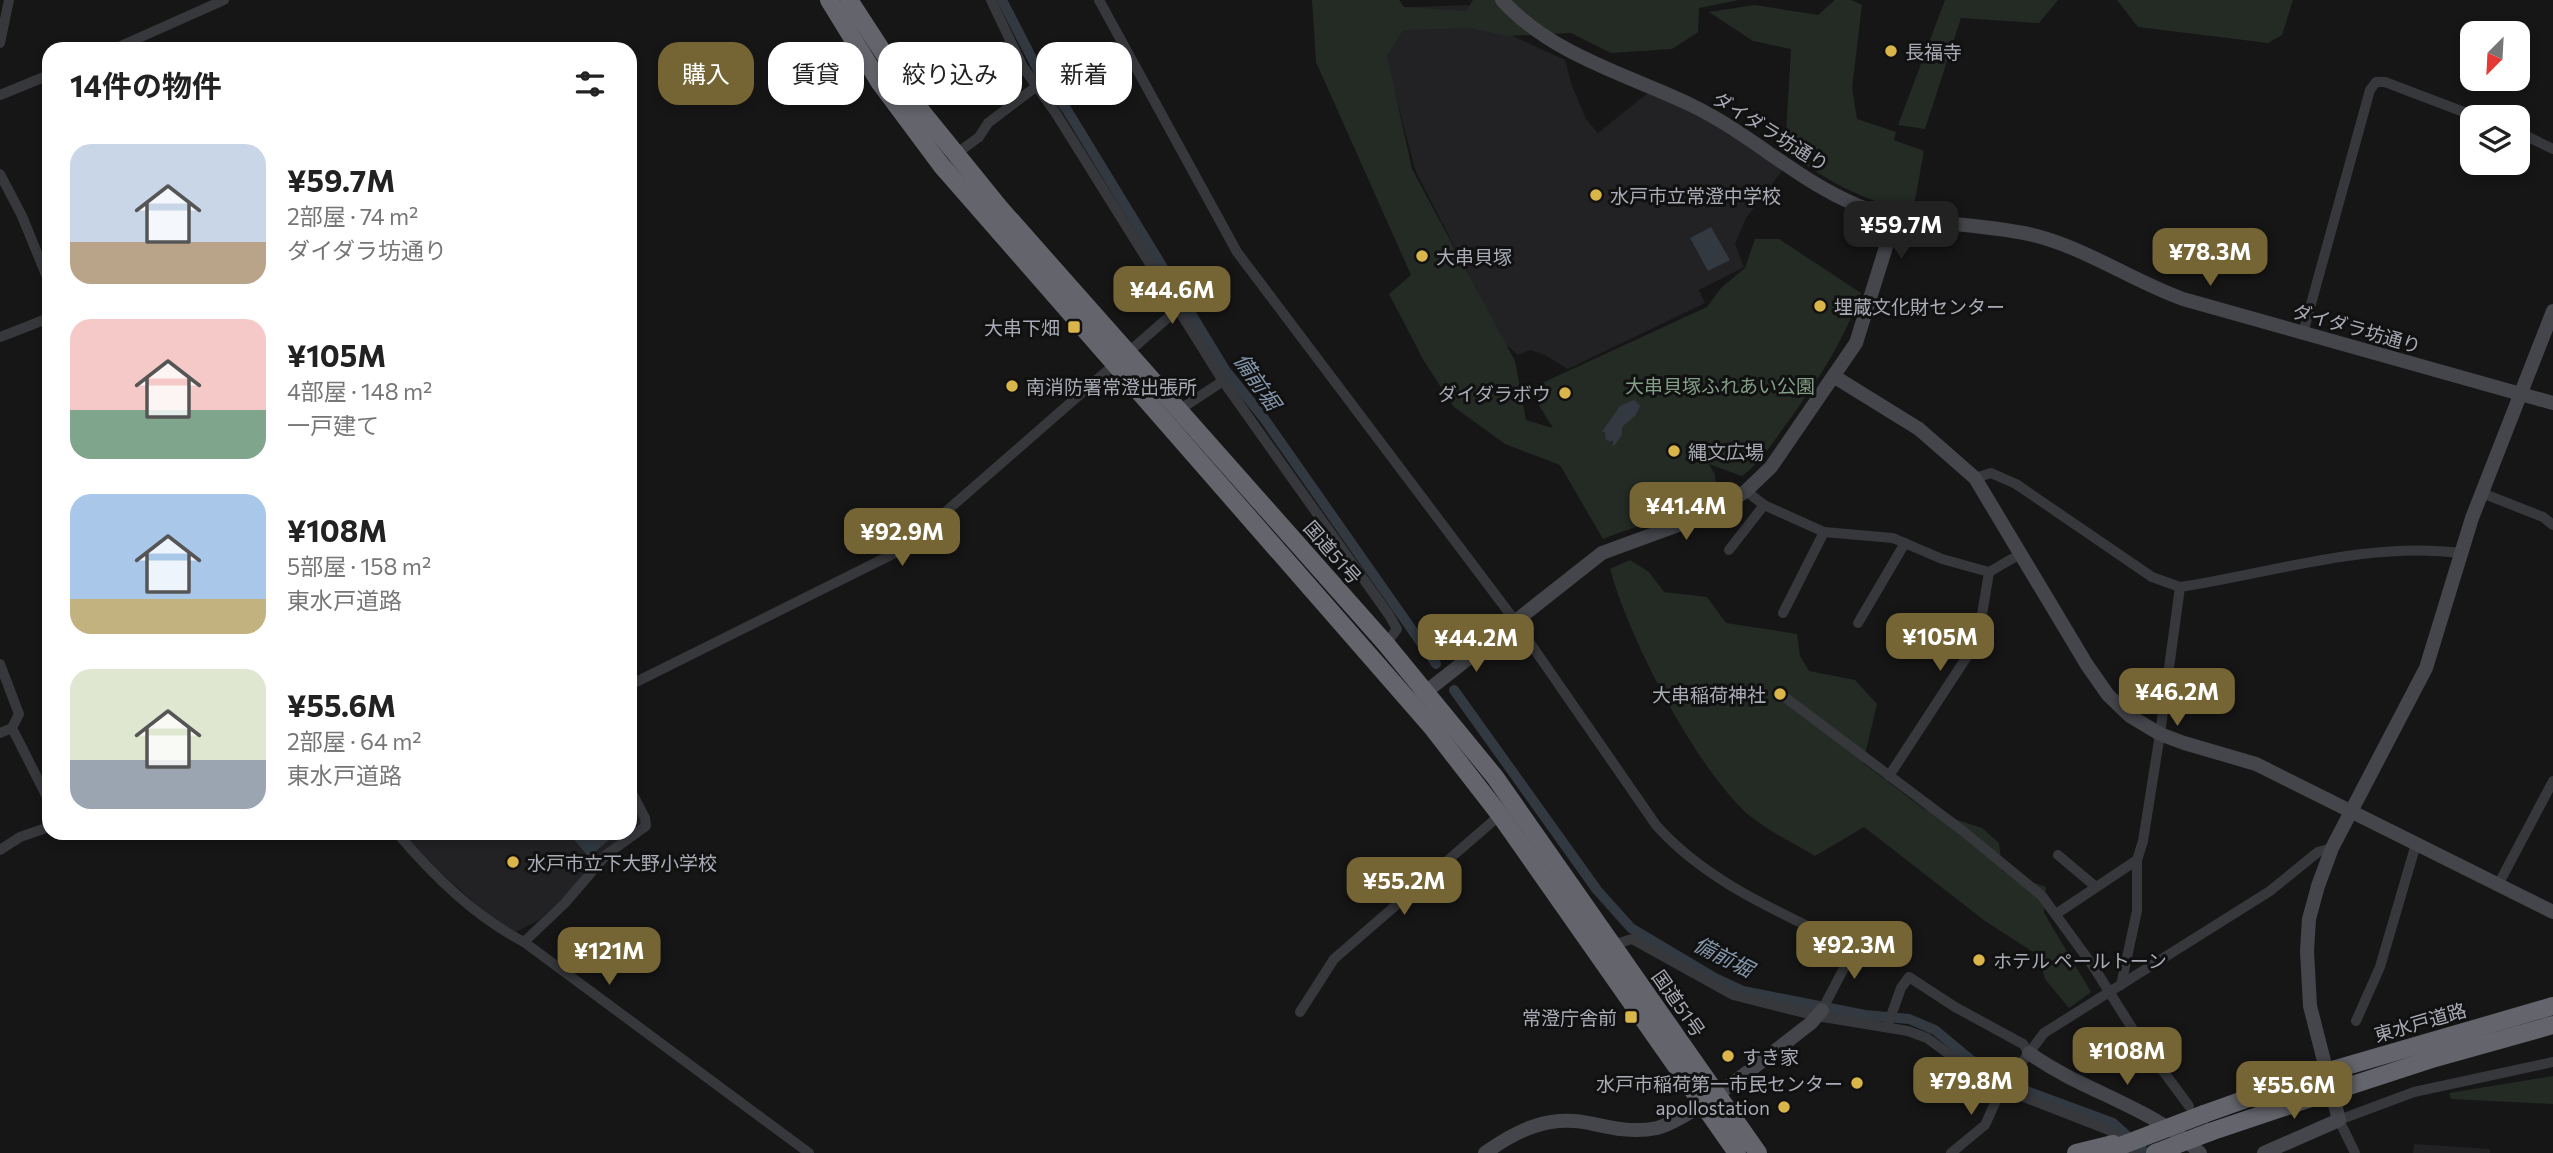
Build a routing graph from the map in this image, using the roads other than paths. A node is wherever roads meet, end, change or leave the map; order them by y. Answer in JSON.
{"nodes":[{"id":1,"x":9,"y":0,"type":"edge"},
{"id":2,"x":224,"y":0,"type":"edge"},
{"id":3,"x":829,"y":0,"type":"edge"},
{"id":4,"x":849,"y":0,"type":"edge"},
{"id":5,"x":991,"y":0,"type":"edge"},
{"id":6,"x":1099,"y":0,"type":"edge"},
{"id":7,"x":1502,"y":0,"type":"edge"},
{"id":8,"x":130,"y":42,"type":"edge"},
{"id":9,"x":0,"y":43,"type":"edge"},
{"id":10,"x":42,"y":78,"type":"edge"},
{"id":11,"x":1036,"y":85,"type":"edge"},
{"id":12,"x":1036,"y":87,"type":"edge"},
{"id":13,"x":0,"y":95,"type":"edge"},
{"id":14,"x":1049,"y":105,"type":"edge"},
{"id":15,"x":2460,"y":111,"type":"edge"},
{"id":16,"x":2530,"y":138,"type":"edge"},
{"id":17,"x":2553,"y":149,"type":"edge"},
{"id":18,"x":956,"y":154,"type":"junction"},
{"id":19,"x":0,"y":174,"type":"edge"},
{"id":20,"x":1896,"y":215,"type":"junction"},
{"id":21,"x":42,"y":265,"type":"edge"},
{"id":22,"x":1178,"y":308,"type":"junction"},
{"id":23,"x":2553,"y":312,"type":"edge"},
{"id":24,"x":42,"y":321,"type":"edge"},
{"id":25,"x":2303,"y":333,"type":"junction"},
{"id":26,"x":0,"y":337,"type":"edge"},
{"id":27,"x":1121,"y":357,"type":"junction"},
{"id":28,"x":1835,"y":377,"type":"junction"},
{"id":29,"x":1223,"y":382,"type":"junction"},
{"id":30,"x":2519,"y":393,"type":"junction"},
{"id":31,"x":2553,"y":403,"type":"edge"},
{"id":32,"x":1179,"y":410,"type":"junction"},
{"id":33,"x":1975,"y":478,"type":"junction"},
{"id":34,"x":1746,"y":491,"type":"junction"},
{"id":35,"x":2482,"y":493,"type":"junction"},
{"id":36,"x":1764,"y":505,"type":"junction"},
{"id":37,"x":2553,"y":525,"type":"edge"},
{"id":38,"x":1824,"y":532,"type":"junction"},
{"id":39,"x":1905,"y":543,"type":"junction"},
{"id":40,"x":1730,"y":550,"type":"dead end"},
{"id":41,"x":2022,"y":553,"type":"junction"},
{"id":42,"x":2461,"y":553,"type":"junction"},
{"id":43,"x":1989,"y":572,"type":"junction"},
{"id":44,"x":2180,"y":587,"type":"junction"},
{"id":45,"x":1783,"y":613,"type":"dead end"},
{"id":46,"x":1515,"y":621,"type":"junction"},
{"id":47,"x":1858,"y":623,"type":"dead end"},
{"id":48,"x":1386,"y":644,"type":"junction"},
{"id":49,"x":0,"y":664,"type":"edge"},
{"id":50,"x":637,"y":682,"type":"edge"},
{"id":51,"x":1419,"y":697,"type":"junction"},
{"id":52,"x":1786,"y":698,"type":"dead end"},
{"id":53,"x":12,"y":728,"type":"junction"},
{"id":54,"x":0,"y":733,"type":"edge"},
{"id":55,"x":2160,"y":734,"type":"junction"},
{"id":56,"x":1889,"y":776,"type":"junction"},
{"id":57,"x":2553,"y":781,"type":"edge"},
{"id":58,"x":42,"y":787,"type":"edge"},
{"id":59,"x":637,"y":803,"type":"edge"},
{"id":60,"x":2352,"y":811,"type":"junction"},
{"id":61,"x":1500,"y":815,"type":"junction"},
{"id":62,"x":42,"y":829,"type":"edge"},
{"id":63,"x":637,"y":832,"type":"edge"},
{"id":64,"x":403,"y":840,"type":"edge"},
{"id":65,"x":626,"y":840,"type":"edge"},
{"id":66,"x":2416,"y":844,"type":"junction"},
{"id":67,"x":2332,"y":848,"type":"junction"},
{"id":68,"x":0,"y":850,"type":"edge"},
{"id":69,"x":2058,"y":855,"type":"dead end"},
{"id":70,"x":2137,"y":860,"type":"junction"},
{"id":71,"x":2498,"y":885,"type":"junction"},
{"id":72,"x":2096,"y":887,"type":"junction"},
{"id":73,"x":2553,"y":912,"type":"edge"},
{"id":74,"x":2056,"y":914,"type":"junction"},
{"id":75,"x":524,"y":942,"type":"junction"},
{"id":76,"x":1613,"y":945,"type":"junction"},
{"id":77,"x":2121,"y":985,"type":"junction"},
{"id":78,"x":2110,"y":993,"type":"junction"},
{"id":79,"x":2553,"y":1006,"type":"edge"},
{"id":80,"x":1823,"y":1008,"type":"junction"},
{"id":81,"x":1300,"y":1012,"type":"dead end"},
{"id":82,"x":1890,"y":1018,"type":"junction"},
{"id":83,"x":2356,"y":1021,"type":"dead end"},
{"id":84,"x":2553,"y":1025,"type":"edge"},
{"id":85,"x":2029,"y":1053,"type":"junction"},
{"id":86,"x":2553,"y":1062,"type":"edge"},
{"id":87,"x":2002,"y":1088,"type":"junction"},
{"id":88,"x":1709,"y":1098,"type":"junction"},
{"id":89,"x":2197,"y":1110,"type":"junction"},
{"id":90,"x":2339,"y":1120,"type":"junction"},
{"id":91,"x":2137,"y":1146,"type":"edge"},
{"id":92,"x":809,"y":1153,"type":"edge"},
{"id":93,"x":1485,"y":1153,"type":"edge"},
{"id":94,"x":1737,"y":1153,"type":"edge"},
{"id":95,"x":1758,"y":1153,"type":"edge"},
{"id":96,"x":1951,"y":1153,"type":"edge"},
{"id":97,"x":2076,"y":1153,"type":"edge"},
{"id":98,"x":2102,"y":1153,"type":"edge"},
{"id":99,"x":2155,"y":1153,"type":"edge"},
{"id":100,"x":2200,"y":1153,"type":"edge"},
{"id":101,"x":2264,"y":1153,"type":"edge"},
{"id":102,"x":2355,"y":1153,"type":"edge"}],
"edges":[{"from":1,"to":9,"type":"street"},
{"from":2,"to":8,"type":"street"},
{"from":3,"to":27,"type":"highway","name":"国道51号"},
{"from":4,"to":18,"type":"highway","name":"国道51号"},
{"from":5,"to":11,"type":"street"},
{"from":6,"to":46,"type":"street"},
{"from":7,"to":20,"type":"street","name":"ダイダラ坊通り"},
{"from":10,"to":13,"type":"street"},
{"from":12,"to":18,"type":"street"},
{"from":14,"to":22,"type":"street"},
{"from":15,"to":25,"type":"street"},
{"from":16,"to":17,"type":"street"},
{"from":18,"to":27,"type":"highway","name":"国道51号"},
{"from":19,"to":21,"type":"street"},
{"from":20,"to":25,"type":"street","name":"ダイダラ坊通り"},
{"from":20,"to":28,"type":"street"},
{"from":22,"to":27,"type":"street"},
{"from":22,"to":29,"type":"street"},
{"from":23,"to":30,"type":"street"},
{"from":24,"to":26,"type":"street"},
{"from":25,"to":30,"type":"street","name":"ダイダラ坊通り"},
{"from":27,"to":32,"type":"highway","name":"国道51号"},
{"from":27,"to":50,"type":"street"},
{"from":27,"to":51,"type":"highway","name":"国道51号"},
{"from":28,"to":33,"type":"street"},
{"from":28,"to":34,"type":"street"},
{"from":29,"to":32,"type":"street"},
{"from":29,"to":48,"type":"street"},
{"from":30,"to":31,"type":"street","name":"ダイダラ坊通り"},
{"from":30,"to":35,"type":"street"},
{"from":32,"to":48,"type":"highway","name":"国道51号"},
{"from":33,"to":41,"type":"street"},
{"from":33,"to":44,"type":"street"},
{"from":34,"to":36,"type":"street"},
{"from":34,"to":46,"type":"street"},
{"from":35,"to":37,"type":"street"},
{"from":35,"to":42,"type":"street"},
{"from":36,"to":38,"type":"street"},
{"from":36,"to":40,"type":"street"},
{"from":38,"to":39,"type":"street"},
{"from":38,"to":45,"type":"street"},
{"from":39,"to":43,"type":"street"},
{"from":39,"to":47,"type":"street"},
{"from":41,"to":43,"type":"street"},
{"from":41,"to":55,"type":"street"},
{"from":42,"to":44,"type":"street"},
{"from":42,"to":60,"type":"street"},
{"from":43,"to":56,"type":"street"},
{"from":44,"to":55,"type":"street"},
{"from":46,"to":51,"type":"street"},
{"from":46,"to":80,"type":"street"},
{"from":48,"to":51,"type":"highway","name":"国道51号"},
{"from":49,"to":53,"type":"street"},
{"from":51,"to":61,"type":"highway","name":"国道51号"},
{"from":51,"to":76,"type":"highway","name":"国道51号"},
{"from":52,"to":56,"type":"street"},
{"from":53,"to":54,"type":"street"},
{"from":53,"to":58,"type":"street"},
{"from":55,"to":60,"type":"street"},
{"from":55,"to":70,"type":"street"},
{"from":56,"to":74,"type":"street"},
{"from":57,"to":71,"type":"street"},
{"from":59,"to":63,"type":"street"},
{"from":60,"to":66,"type":"street"},
{"from":60,"to":67,"type":"street"},
{"from":61,"to":81,"type":"street"},
{"from":61,"to":88,"type":"highway","name":"国道51号"},
{"from":62,"to":68,"type":"street"},
{"from":64,"to":75,"type":"street"},
{"from":65,"to":75,"type":"street"},
{"from":66,"to":71,"type":"street"},
{"from":66,"to":83,"type":"street"},
{"from":67,"to":77,"type":"street"},
{"from":67,"to":90,"type":"street"},
{"from":69,"to":72,"type":"street"},
{"from":70,"to":72,"type":"street"},
{"from":70,"to":77,"type":"street"},
{"from":71,"to":73,"type":"street"},
{"from":72,"to":74,"type":"street"},
{"from":74,"to":78,"type":"street"},
{"from":75,"to":92,"type":"street"},
{"from":76,"to":80,"type":"street"},
{"from":76,"to":88,"type":"highway","name":"国道51号"},
{"from":77,"to":78,"type":"street"},
{"from":78,"to":85,"type":"street"},
{"from":78,"to":89,"type":"street"},
{"from":79,"to":89,"type":"highway","name":"東水戸道路","bridge":true},
{"from":80,"to":82,"type":"street"},
{"from":80,"to":88,"type":"street"},
{"from":82,"to":85,"type":"street"},
{"from":82,"to":87,"type":"street"},
{"from":84,"to":99,"type":"highway","name":"東水戸道路","bridge":true},
{"from":85,"to":87,"type":"street"},
{"from":85,"to":100,"type":"street"},
{"from":86,"to":90,"type":"street"},
{"from":87,"to":91,"type":"street"},
{"from":87,"to":96,"type":"street"},
{"from":88,"to":93,"type":"street"},
{"from":88,"to":94,"type":"highway","name":"国道51号"},
{"from":88,"to":95,"type":"highway","name":"国道51号"},
{"from":89,"to":91,"type":"highway","name":"東水戸道路","bridge":true},
{"from":90,"to":101,"type":"street"},
{"from":90,"to":102,"type":"street"},
{"from":91,"to":97,"type":"highway","bridge":true},
{"from":91,"to":98,"type":"highway","name":"東水戸道路","bridge":true}]}
